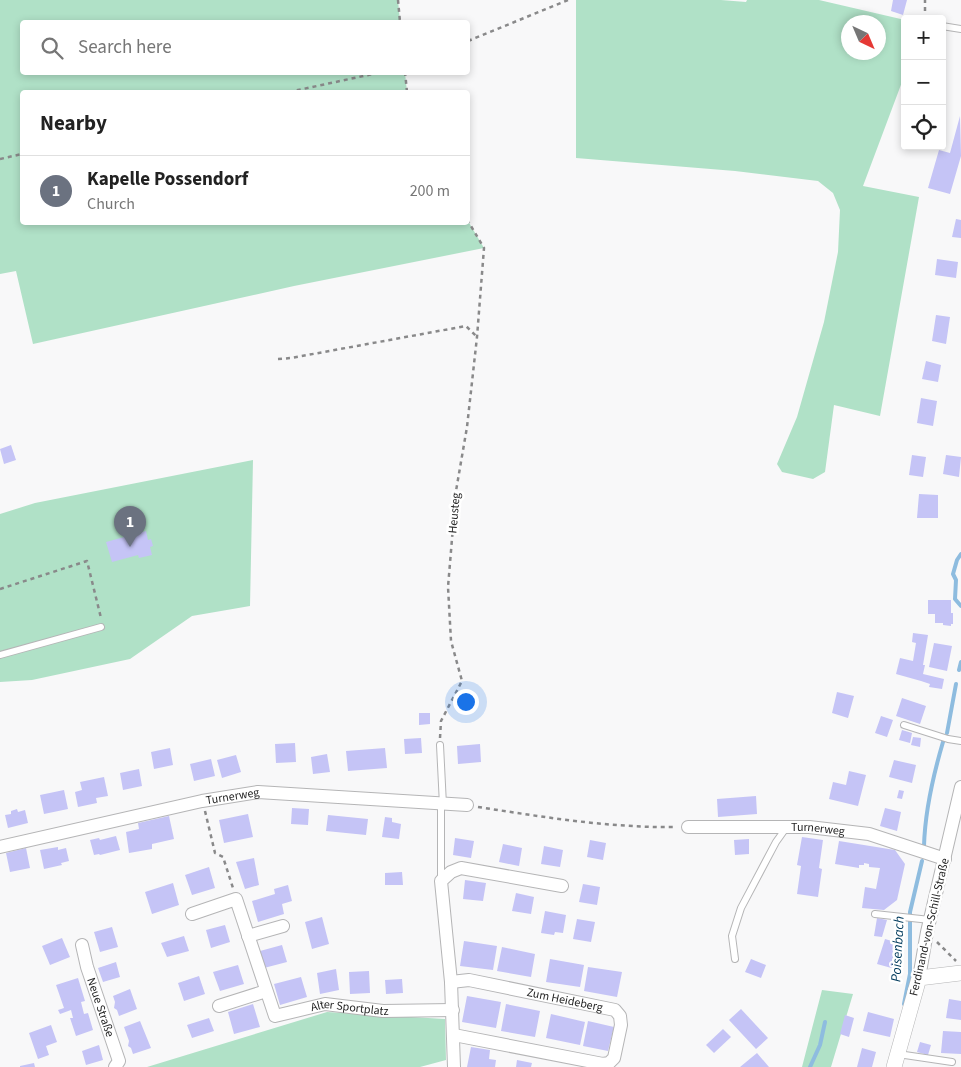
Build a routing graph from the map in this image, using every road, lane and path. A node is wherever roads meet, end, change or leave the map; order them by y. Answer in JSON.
{"nodes":[{"id":1,"x":398,"y":0,"type":"edge"},
{"id":2,"x":568,"y":0,"type":"edge"},
{"id":3,"x":925,"y":0,"type":"edge"},
{"id":4,"x":925,"y":15,"type":"edge"},
{"id":5,"x":400,"y":20,"type":"edge"},
{"id":6,"x":946,"y":26,"type":"edge"},
{"id":7,"x":961,"y":28,"type":"edge"},
{"id":8,"x":470,"y":40,"type":"edge"},
{"id":9,"x":368,"y":75,"type":"edge"},
{"id":10,"x":405,"y":75,"type":"edge"},
{"id":11,"x":298,"y":90,"type":"edge"},
{"id":12,"x":407,"y":90,"type":"edge"},
{"id":13,"x":20,"y":154,"type":"edge"},
{"id":14,"x":0,"y":159,"type":"edge"},
{"id":15,"x":470,"y":224,"type":"edge"},
{"id":16,"x":477,"y":337,"type":"junction"},
{"id":17,"x":278,"y":359,"type":"dead end"},
{"id":18,"x":0,"y":589,"type":"edge"},
{"id":19,"x":101,"y":625,"type":"joint"},
{"id":20,"x":0,"y":655,"type":"edge"},
{"id":21,"x":904,"y":725,"type":"dead end"},
{"id":22,"x":961,"y":741,"type":"edge"},
{"id":23,"x":440,"y":745,"type":"joint"},
{"id":24,"x":961,"y":787,"type":"edge"},
{"id":25,"x":202,"y":801,"type":"junction"},
{"id":26,"x":442,"y":805,"type":"junction"},
{"id":27,"x":467,"y":805,"type":"joint"},
{"id":28,"x":688,"y":827,"type":"joint"},
{"id":29,"x":786,"y":827,"type":"junction"},
{"id":30,"x":0,"y":847,"type":"edge"},
{"id":31,"x":945,"y":859,"type":"junction"},
{"id":32,"x":442,"y":881,"type":"junction"},
{"id":33,"x":562,"y":886,"type":"dead end"},
{"id":34,"x":236,"y":899,"type":"junction"},
{"id":35,"x":192,"y":914,"type":"dead end"},
{"id":36,"x":875,"y":914,"type":"dead end"},
{"id":37,"x":283,"y":926,"type":"dead end"},
{"id":38,"x":929,"y":926,"type":"junction"},
{"id":39,"x":248,"y":936,"type":"junction"},
{"id":40,"x":82,"y":945,"type":"dead end"},
{"id":41,"x":735,"y":959,"type":"dead end"},
{"id":42,"x":961,"y":966,"type":"edge"},
{"id":43,"x":961,"y":973,"type":"edge"},
{"id":44,"x":919,"y":978,"type":"junction"},
{"id":45,"x":452,"y":982,"type":"junction"},
{"id":46,"x":266,"y":991,"type":"junction"},
{"id":47,"x":219,"y":1006,"type":"dead end"},
{"id":48,"x":453,"y":1010,"type":"junction"},
{"id":49,"x":454,"y":1035,"type":"junction"},
{"id":50,"x":896,"y":1060,"type":"edge"},
{"id":51,"x":952,"y":1062,"type":"dead end"},
{"id":52,"x":115,"y":1067,"type":"edge"},
{"id":53,"x":454,"y":1067,"type":"edge"}],
"edges":[{"from":1,"to":5,"type":"path"},
{"from":2,"to":8,"type":"path"},
{"from":3,"to":4,"type":"path"},
{"from":6,"to":7,"type":"lane"},
{"from":9,"to":11,"type":"path"},
{"from":10,"to":12,"type":"path"},
{"from":13,"to":14,"type":"path"},
{"from":15,"to":16,"type":"path","name":"Heusteg"},
{"from":16,"to":17,"type":"path"},
{"from":16,"to":23,"type":"path","name":"Heusteg"},
{"from":18,"to":19,"type":"path"},
{"from":19,"to":20,"type":"lane"},
{"from":21,"to":22,"type":"lane"},
{"from":23,"to":26,"type":"lane"},
{"from":24,"to":31,"type":"street","name":"Ferdinand-von-Schill-Straße"},
{"from":25,"to":26,"type":"street","name":"Turnerweg"},
{"from":25,"to":30,"type":"street","name":"Turnerweg"},
{"from":25,"to":34,"type":"path"},
{"from":26,"to":27,"type":"street","name":"Turnerweg"},
{"from":26,"to":32,"type":"lane"},
{"from":27,"to":28,"type":"path"},
{"from":28,"to":29,"type":"street","name":"Turnerweg"},
{"from":29,"to":31,"type":"street","name":"Turnerweg"},
{"from":29,"to":41,"type":"lane"},
{"from":31,"to":38,"type":"street","name":"Ferdinand-von-Schill-Straße"},
{"from":32,"to":33,"type":"street"},
{"from":32,"to":45,"type":"street"},
{"from":34,"to":35,"type":"street"},
{"from":34,"to":39,"type":"street","name":"Alter Sportplatz"},
{"from":36,"to":38,"type":"lane"},
{"from":37,"to":39,"type":"street"},
{"from":38,"to":42,"type":"path"},
{"from":38,"to":44,"type":"street","name":"Ferdinand-von-Schill-Straße"},
{"from":39,"to":46,"type":"street","name":"Alter Sportplatz"},
{"from":40,"to":52,"type":"street","name":"Neue Straße"},
{"from":43,"to":44,"type":"street"},
{"from":44,"to":50,"type":"street","name":"Ferdinand-von-Schill-Straße"},
{"from":45,"to":48,"type":"street"},
{"from":45,"to":49,"type":"street","name":"Zum Heideberg"},
{"from":46,"to":47,"type":"street"},
{"from":46,"to":48,"type":"street","name":"Alter Sportplatz"},
{"from":48,"to":49,"type":"street"},
{"from":49,"to":53,"type":"street"},
{"from":50,"to":51,"type":"lane"}]}
